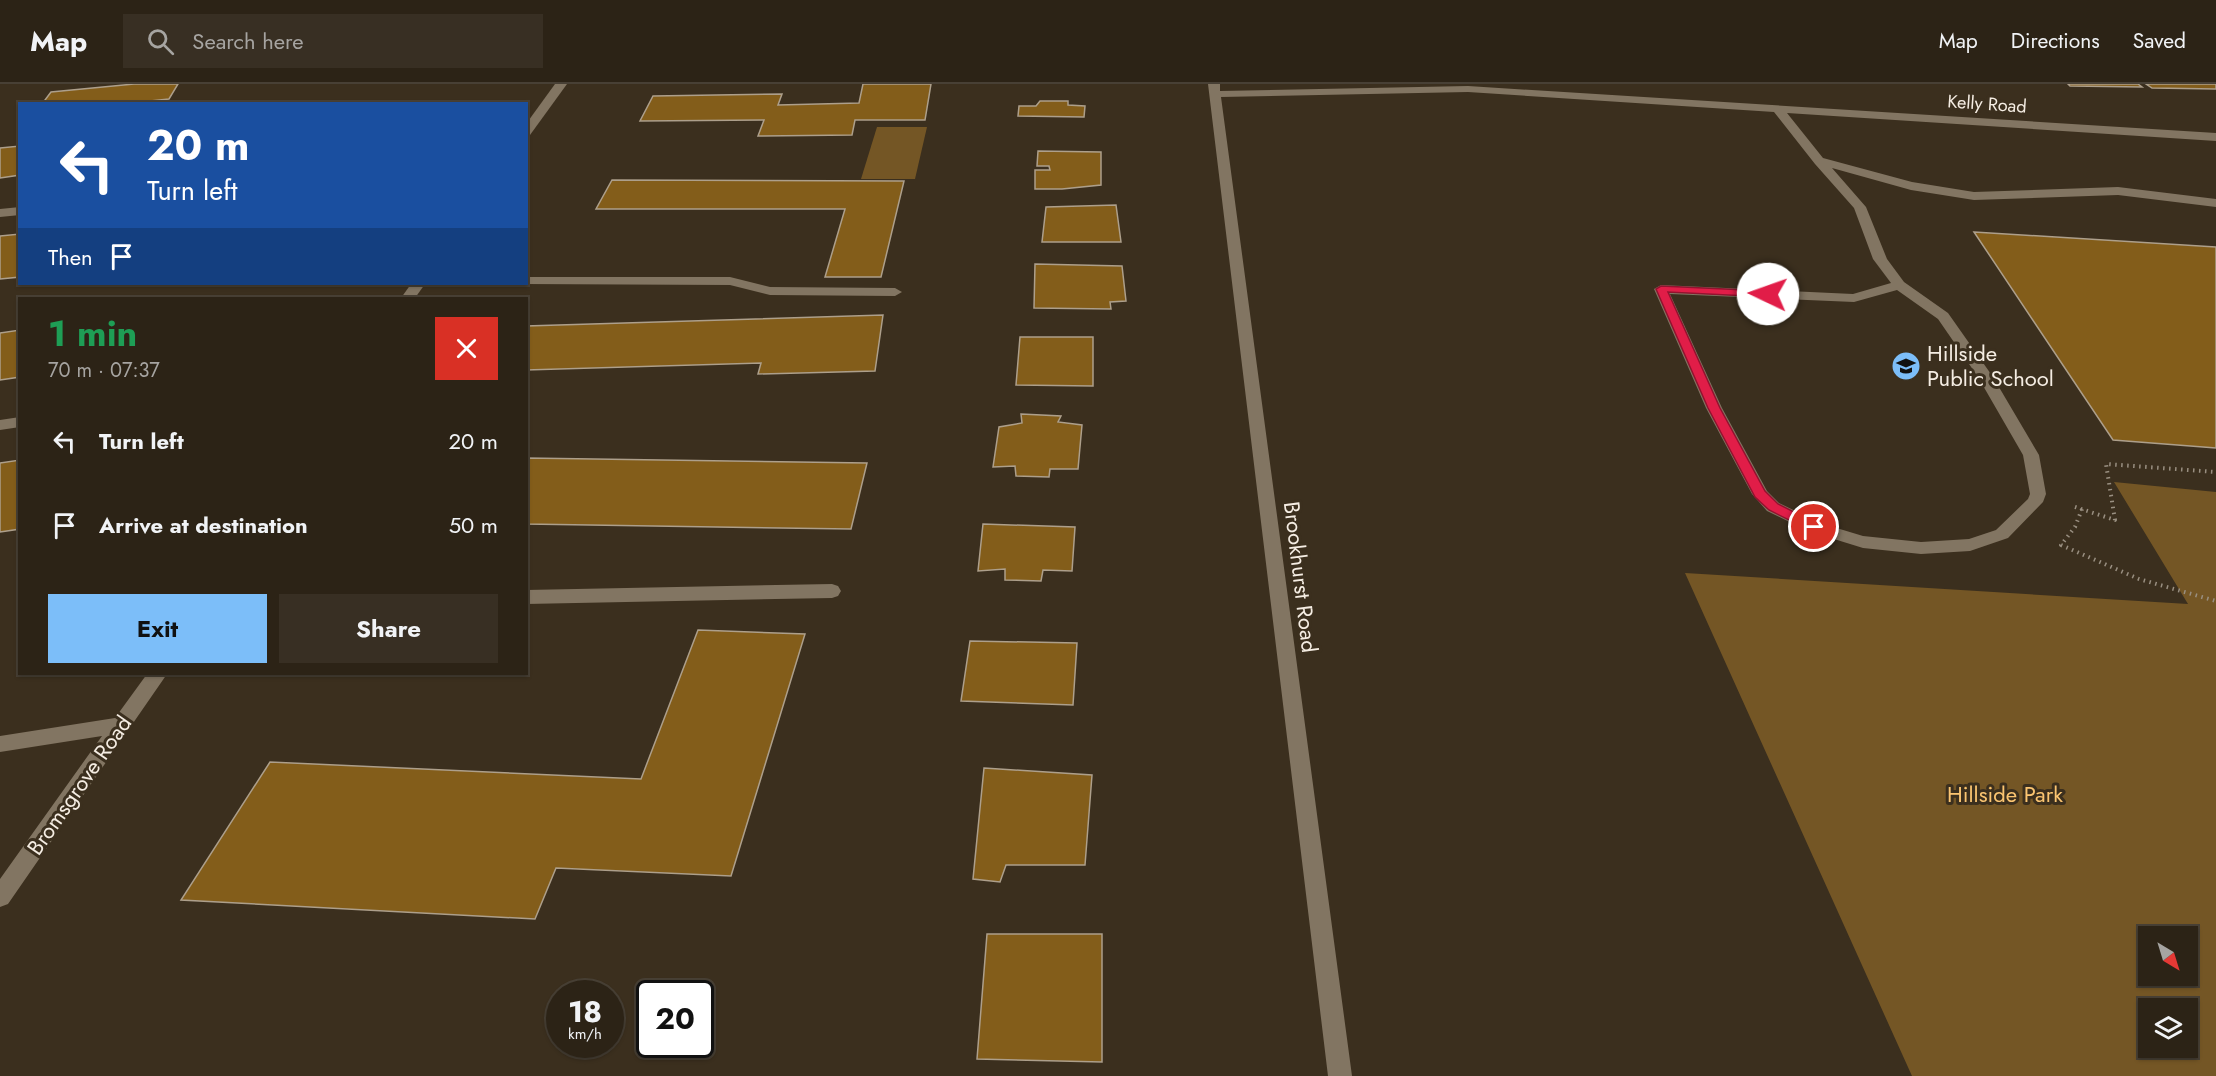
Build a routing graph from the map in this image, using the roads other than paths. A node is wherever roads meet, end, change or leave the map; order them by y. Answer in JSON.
{"nodes":[{"id":1,"x":561,"y":84,"type":"edge"},
{"id":2,"x":1215,"y":89,"type":"edge"},
{"id":3,"x":1777,"y":108,"type":"junction"},
{"id":4,"x":528,"y":130,"type":"edge"},
{"id":5,"x":2216,"y":137,"type":"edge"},
{"id":6,"x":1819,"y":161,"type":"junction"},
{"id":7,"x":2216,"y":203,"type":"edge"},
{"id":8,"x":18,"y":210,"type":"edge"},
{"id":9,"x":0,"y":213,"type":"edge"},
{"id":10,"x":528,"y":281,"type":"edge"},
{"id":11,"x":1899,"y":285,"type":"junction"},
{"id":12,"x":895,"y":292,"type":"dead end"},
{"id":13,"x":18,"y":422,"type":"edge"},
{"id":14,"x":0,"y":425,"type":"edge"},
{"id":15,"x":832,"y":591,"type":"dead end"},
{"id":16,"x":528,"y":597,"type":"edge"},
{"id":17,"x":156,"y":675,"type":"edge"},
{"id":18,"x":121,"y":725,"type":"junction"},
{"id":19,"x":0,"y":744,"type":"edge"},
{"id":20,"x":0,"y":897,"type":"edge"},
{"id":21,"x":1340,"y":1076,"type":"edge"}],
"edges":[{"from":1,"to":4,"type":"street"},
{"from":2,"to":3,"type":"street","name":"Kelly Road"},
{"from":2,"to":21,"type":"street","name":"Brookhurst Road"},
{"from":3,"to":5,"type":"street","name":"Kelly Road"},
{"from":3,"to":6,"type":"street"},
{"from":6,"to":7,"type":"street"},
{"from":6,"to":11,"type":"street"},
{"from":8,"to":9,"type":"street"},
{"from":10,"to":12,"type":"street"},
{"from":11,"to":11,"type":"street"},
{"from":13,"to":14,"type":"street"},
{"from":15,"to":16,"type":"street"},
{"from":17,"to":18,"type":"street","name":"Bromsgrove Road"},
{"from":18,"to":19,"type":"street"},
{"from":18,"to":20,"type":"street","name":"Bromsgrove Road"}]}
